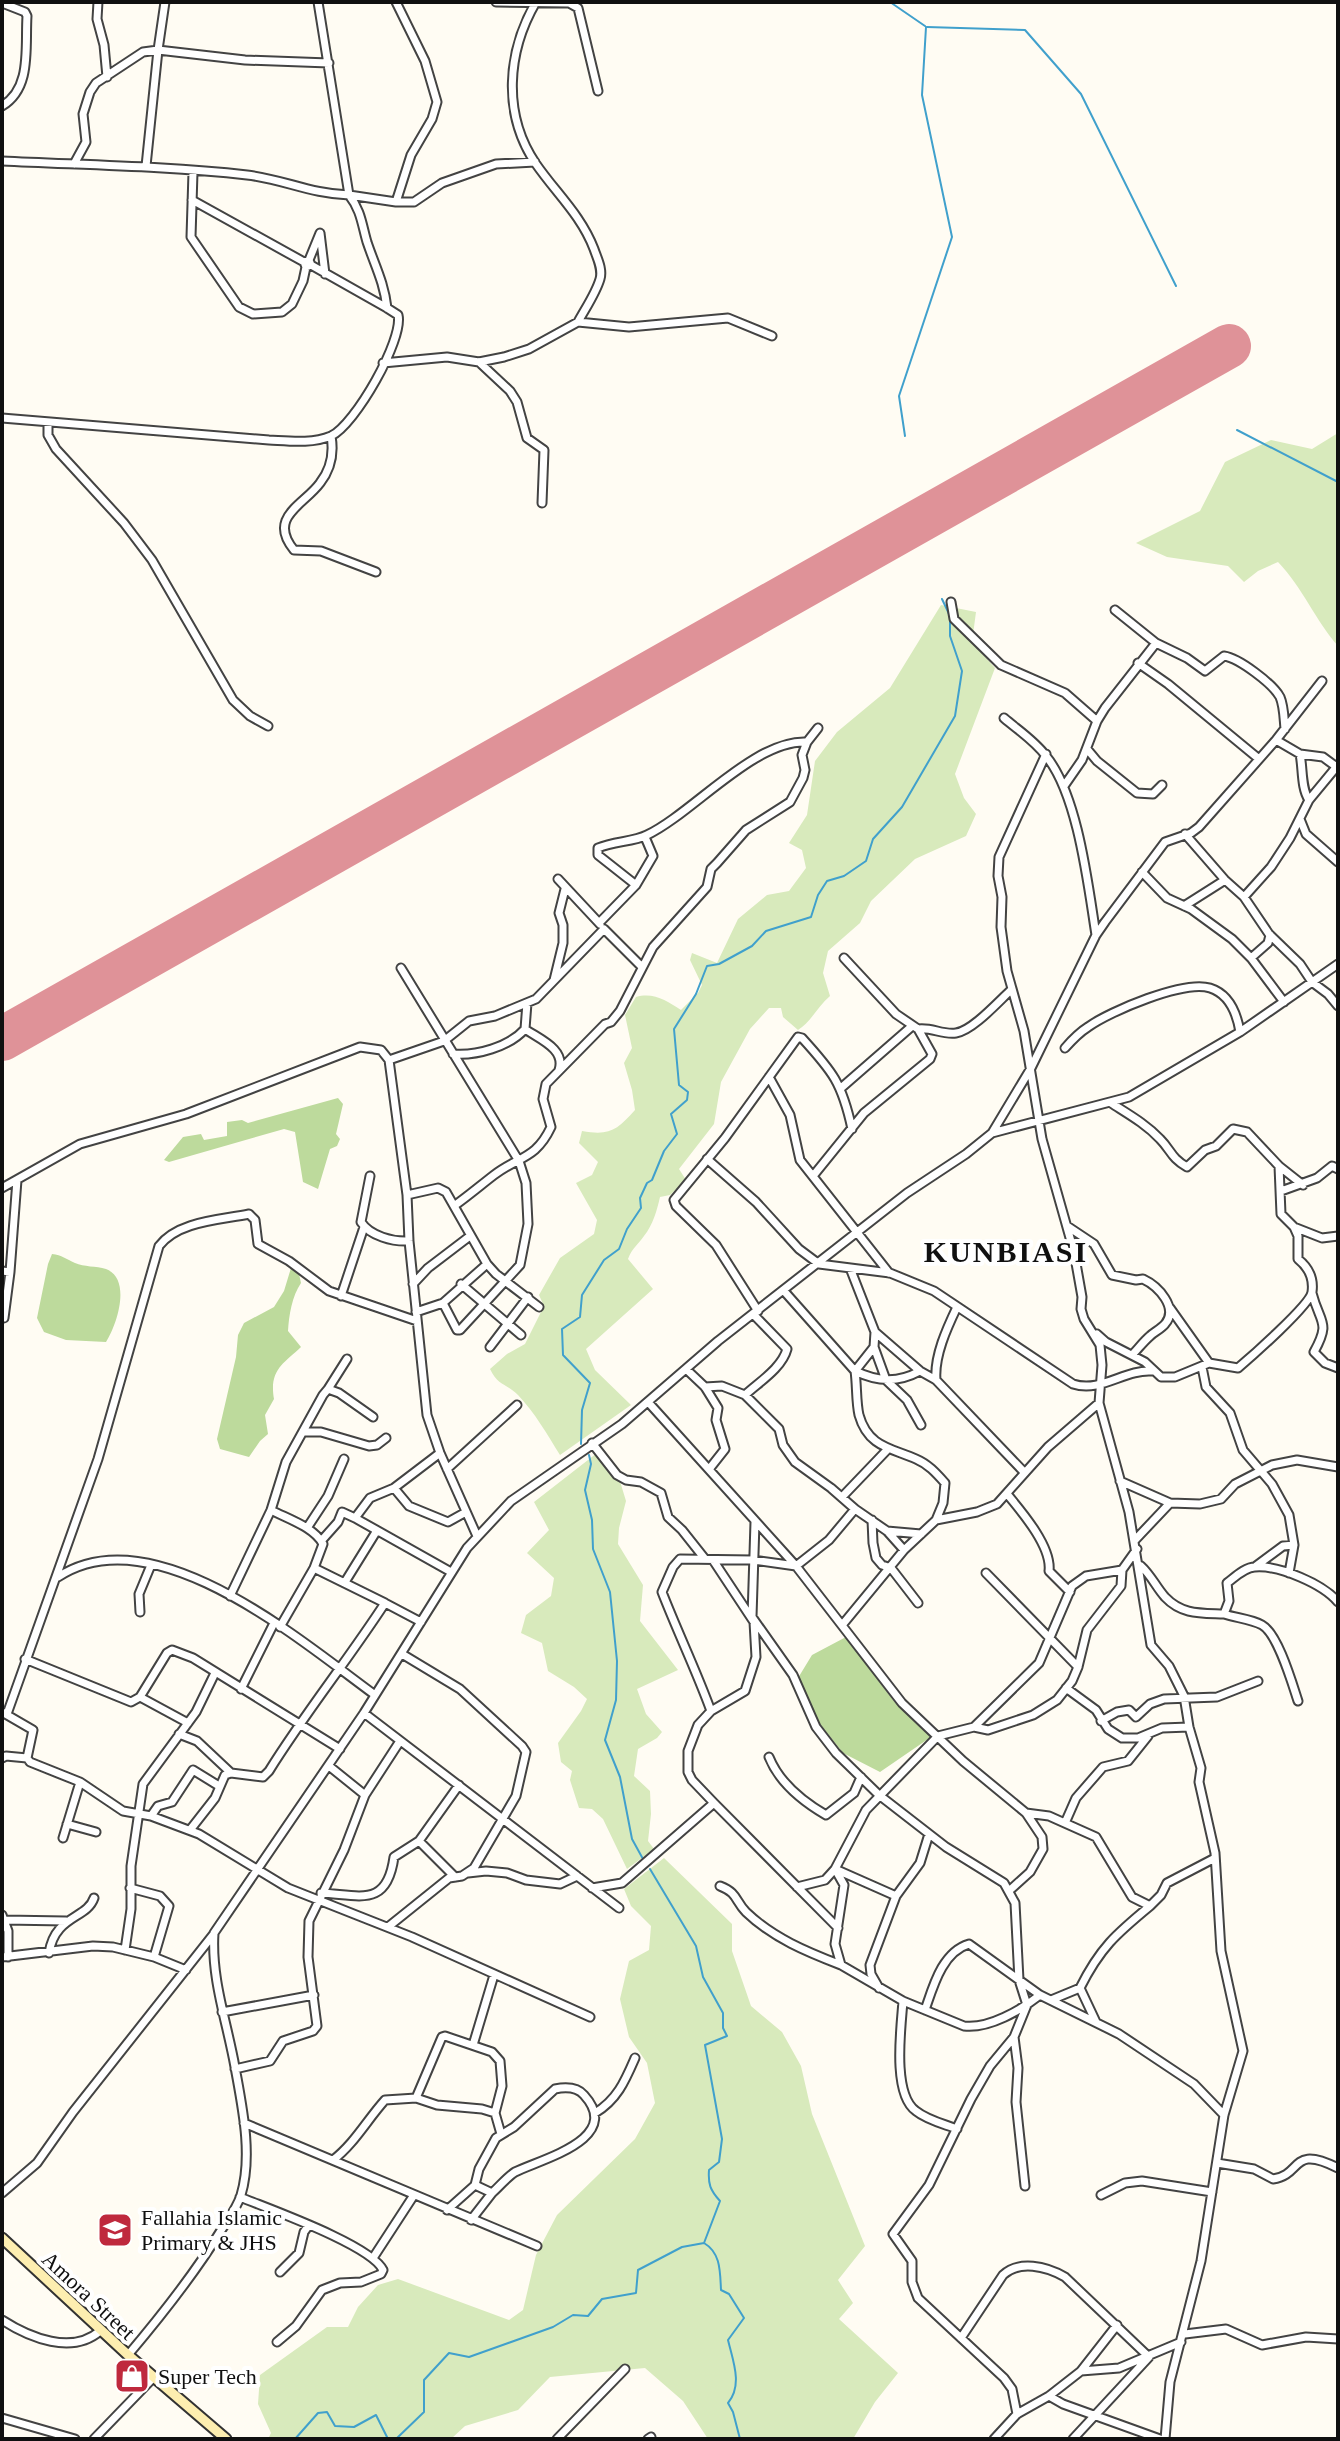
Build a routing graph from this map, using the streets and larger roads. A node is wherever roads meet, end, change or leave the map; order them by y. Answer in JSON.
{"nodes":[{"id":1,"x":98,"y":2,"type":"edge"},
{"id":2,"x":165,"y":2,"type":"edge"},
{"id":3,"x":318,"y":2,"type":"edge"},
{"id":4,"x":396,"y":2,"type":"edge"},
{"id":5,"x":496,"y":2,"type":"edge"},
{"id":6,"x":536,"y":2,"type":"edge"},
{"id":7,"x":2,"y":3,"type":"edge"},
{"id":8,"x":158,"y":50,"type":"junction"},
{"id":9,"x":329,"y":63,"type":"junction"},
{"id":10,"x":107,"y":77,"type":"junction"},
{"id":11,"x":598,"y":91,"type":"dead end"},
{"id":12,"x":2,"y":106,"type":"edge"},
{"id":13,"x":2,"y":161,"type":"edge"},
{"id":14,"x":535,"y":162,"type":"junction"},
{"id":15,"x":74,"y":164,"type":"junction"},
{"id":16,"x":146,"y":166,"type":"junction"},
{"id":17,"x":193,"y":172,"type":"junction"},
{"id":18,"x":349,"y":195,"type":"junction"},
{"id":19,"x":192,"y":200,"type":"junction"},
{"id":20,"x":396,"y":202,"type":"junction"},
{"id":21,"x":307,"y":263,"type":"junction"},
{"id":22,"x":325,"y":274,"type":"junction"},
{"id":23,"x":387,"y":308,"type":"junction"},
{"id":24,"x":578,"y":322,"type":"junction"},
{"id":25,"x":772,"y":336,"type":"dead end"},
{"id":26,"x":479,"y":362,"type":"junction"},
{"id":27,"x":383,"y":363,"type":"junction"},
{"id":28,"x":2,"y":418,"type":"edge"},
{"id":29,"x":48,"y":422,"type":"junction"},
{"id":30,"x":331,"y":436,"type":"junction"},
{"id":31,"x":542,"y":503,"type":"dead end"},
{"id":32,"x":376,"y":572,"type":"dead end"},
{"id":33,"x":951,"y":602,"type":"dead end"},
{"id":34,"x":1115,"y":610,"type":"dead end"},
{"id":35,"x":1156,"y":643,"type":"junction"},
{"id":36,"x":1138,"y":663,"type":"junction"},
{"id":37,"x":1322,"y":681,"type":"dead end"},
{"id":38,"x":1004,"y":718,"type":"dead end"},
{"id":39,"x":1097,"y":721,"type":"junction"},
{"id":40,"x":268,"y":726,"type":"dead end"},
{"id":41,"x":818,"y":728,"type":"dead end"},
{"id":42,"x":1285,"y":729,"type":"junction"},
{"id":43,"x":1276,"y":740,"type":"junction"},
{"id":44,"x":807,"y":742,"type":"junction"},
{"id":45,"x":1087,"y":749,"type":"junction"},
{"id":46,"x":1046,"y":754,"type":"junction"},
{"id":47,"x":1300,"y":754,"type":"junction"},
{"id":48,"x":1259,"y":759,"type":"junction"},
{"id":49,"x":1338,"y":767,"type":"edge"},
{"id":50,"x":1162,"y":785,"type":"dead end"},
{"id":51,"x":1064,"y":786,"type":"junction"},
{"id":52,"x":1309,"y":800,"type":"junction"},
{"id":53,"x":1300,"y":819,"type":"junction"},
{"id":54,"x":1185,"y":834,"type":"junction"},
{"id":55,"x":645,"y":837,"type":"junction"},
{"id":56,"x":1338,"y":862,"type":"edge"},
{"id":57,"x":1142,"y":872,"type":"junction"},
{"id":58,"x":558,"y":879,"type":"dead end"},
{"id":59,"x":1225,"y":880,"type":"junction"},
{"id":60,"x":636,"y":885,"type":"junction"},
{"id":61,"x":565,"y":889,"type":"junction"},
{"id":62,"x":1244,"y":897,"type":"junction"},
{"id":63,"x":1184,"y":906,"type":"junction"},
{"id":64,"x":601,"y":926,"type":"junction"},
{"id":65,"x":1096,"y":935,"type":"junction"},
{"id":66,"x":1270,"y":935,"type":"junction"},
{"id":67,"x":844,"y":958,"type":"dead end"},
{"id":68,"x":1251,"y":958,"type":"junction"},
{"id":69,"x":1338,"y":964,"type":"edge"},
{"id":70,"x":642,"y":967,"type":"junction"},
{"id":71,"x":401,"y":968,"type":"dead end"},
{"id":72,"x":554,"y":980,"type":"junction"},
{"id":73,"x":1312,"y":982,"type":"junction"},
{"id":74,"x":1011,"y":990,"type":"junction"},
{"id":75,"x":1284,"y":1002,"type":"junction"},
{"id":76,"x":527,"y":1003,"type":"junction"},
{"id":77,"x":1338,"y":1006,"type":"edge"},
{"id":78,"x":914,"y":1028,"type":"junction"},
{"id":79,"x":525,"y":1029,"type":"junction"},
{"id":80,"x":1240,"y":1032,"type":"junction"},
{"id":81,"x":444,"y":1041,"type":"junction"},
{"id":82,"x":1065,"y":1048,"type":"dead end"},
{"id":83,"x":453,"y":1054,"type":"junction"},
{"id":84,"x":389,"y":1060,"type":"junction"},
{"id":85,"x":1031,"y":1068,"type":"junction"},
{"id":86,"x":558,"y":1072,"type":"junction"},
{"id":87,"x":769,"y":1077,"type":"junction"},
{"id":88,"x":841,"y":1088,"type":"junction"},
{"id":89,"x":1111,"y":1103,"type":"junction"},
{"id":90,"x":1038,"y":1120,"type":"junction"},
{"id":91,"x":852,"y":1129,"type":"junction"},
{"id":92,"x":992,"y":1133,"type":"junction"},
{"id":93,"x":707,"y":1159,"type":"junction"},
{"id":94,"x":519,"y":1161,"type":"junction"},
{"id":95,"x":1279,"y":1166,"type":"junction"},
{"id":96,"x":1338,"y":1169,"type":"edge"},
{"id":97,"x":370,"y":1176,"type":"dead end"},
{"id":98,"x":813,"y":1176,"type":"junction"},
{"id":99,"x":17,"y":1180,"type":"junction"},
{"id":100,"x":1303,"y":1185,"type":"junction"},
{"id":101,"x":2,"y":1188,"type":"edge"},
{"id":102,"x":1281,"y":1191,"type":"junction"},
{"id":103,"x":407,"y":1195,"type":"junction"},
{"id":104,"x":454,"y":1206,"type":"junction"},
{"id":105,"x":1067,"y":1226,"type":"junction"},
{"id":106,"x":364,"y":1227,"type":"junction"},
{"id":107,"x":1294,"y":1227,"type":"junction"},
{"id":108,"x":858,"y":1233,"type":"junction"},
{"id":109,"x":470,"y":1236,"type":"junction"},
{"id":110,"x":1338,"y":1236,"type":"edge"},
{"id":111,"x":2,"y":1240,"type":"edge"},
{"id":112,"x":13,"y":1240,"type":"junction"},
{"id":113,"x":409,"y":1241,"type":"junction"},
{"id":114,"x":487,"y":1264,"type":"junction"},
{"id":115,"x":819,"y":1264,"type":"junction"},
{"id":116,"x":850,"y":1268,"type":"junction"},
{"id":117,"x":6,"y":1272,"type":"edge"},
{"id":118,"x":890,"y":1273,"type":"junction"},
{"id":119,"x":506,"y":1280,"type":"junction"},
{"id":120,"x":413,"y":1284,"type":"junction"},
{"id":121,"x":461,"y":1284,"type":"junction"},
{"id":122,"x":784,"y":1291,"type":"junction"},
{"id":123,"x":1312,"y":1293,"type":"junction"},
{"id":124,"x":341,"y":1296,"type":"junction"},
{"id":125,"x":528,"y":1297,"type":"junction"},
{"id":126,"x":443,"y":1303,"type":"junction"},
{"id":127,"x":485,"y":1304,"type":"junction"},
{"id":128,"x":1169,"y":1306,"type":"junction"},
{"id":129,"x":539,"y":1307,"type":"dead end"},
{"id":130,"x":957,"y":1307,"type":"junction"},
{"id":131,"x":755,"y":1313,"type":"junction"},
{"id":132,"x":416,"y":1317,"type":"junction"},
{"id":133,"x":4,"y":1318,"type":"dead end"},
{"id":134,"x":508,"y":1323,"type":"junction"},
{"id":135,"x":1094,"y":1331,"type":"junction"},
{"id":136,"x":875,"y":1332,"type":"junction"},
{"id":137,"x":521,"y":1335,"type":"dead end"},
{"id":138,"x":490,"y":1347,"type":"dead end"},
{"id":139,"x":874,"y":1347,"type":"junction"},
{"id":140,"x":1135,"y":1356,"type":"junction"},
{"id":141,"x":347,"y":1359,"type":"dead end"},
{"id":142,"x":1206,"y":1365,"type":"junction"},
{"id":143,"x":1338,"y":1368,"type":"edge"},
{"id":144,"x":686,"y":1369,"type":"junction"},
{"id":145,"x":1138,"y":1370,"type":"junction"},
{"id":146,"x":855,"y":1371,"type":"junction"},
{"id":147,"x":920,"y":1371,"type":"junction"},
{"id":148,"x":1152,"y":1371,"type":"junction"},
{"id":149,"x":886,"y":1380,"type":"junction"},
{"id":150,"x":936,"y":1380,"type":"junction"},
{"id":151,"x":1101,"y":1384,"type":"junction"},
{"id":152,"x":705,"y":1387,"type":"junction"},
{"id":153,"x":328,"y":1389,"type":"junction"},
{"id":154,"x":745,"y":1395,"type":"junction"},
{"id":155,"x":648,"y":1402,"type":"junction"},
{"id":156,"x":1099,"y":1403,"type":"junction"},
{"id":157,"x":517,"y":1405,"type":"dead end"},
{"id":158,"x":373,"y":1417,"type":"dead end"},
{"id":159,"x":921,"y":1425,"type":"dead end"},
{"id":160,"x":303,"y":1432,"type":"junction"},
{"id":161,"x":386,"y":1438,"type":"dead end"},
{"id":162,"x":592,"y":1443,"type":"junction"},
{"id":163,"x":887,"y":1450,"type":"junction"},
{"id":164,"x":440,"y":1453,"type":"junction"},
{"id":165,"x":344,"y":1459,"type":"dead end"},
{"id":166,"x":1338,"y":1467,"type":"edge"},
{"id":167,"x":710,"y":1468,"type":"junction"},
{"id":168,"x":447,"y":1469,"type":"junction"},
{"id":169,"x":1262,"y":1470,"type":"junction"},
{"id":170,"x":1024,"y":1472,"type":"junction"},
{"id":171,"x":1120,"y":1481,"type":"junction"},
{"id":172,"x":394,"y":1488,"type":"junction"},
{"id":173,"x":1007,"y":1494,"type":"junction"},
{"id":174,"x":328,"y":1496,"type":"junction"},
{"id":175,"x":842,"y":1497,"type":"junction"},
{"id":176,"x":1170,"y":1503,"type":"junction"},
{"id":177,"x":855,"y":1509,"type":"junction"},
{"id":178,"x":271,"y":1510,"type":"junction"},
{"id":179,"x":342,"y":1512,"type":"junction"},
{"id":180,"x":466,"y":1512,"type":"junction"},
{"id":181,"x":355,"y":1518,"type":"junction"},
{"id":182,"x":872,"y":1520,"type":"junction"},
{"id":183,"x":936,"y":1520,"type":"junction"},
{"id":184,"x":755,"y":1522,"type":"junction"},
{"id":185,"x":307,"y":1528,"type":"junction"},
{"id":186,"x":887,"y":1531,"type":"junction"},
{"id":187,"x":376,"y":1532,"type":"junction"},
{"id":188,"x":922,"y":1534,"type":"junction"},
{"id":189,"x":477,"y":1536,"type":"junction"},
{"id":190,"x":322,"y":1540,"type":"junction"},
{"id":191,"x":1136,"y":1545,"type":"junction"},
{"id":192,"x":1294,"y":1545,"type":"junction"},
{"id":193,"x":904,"y":1550,"type":"junction"},
{"id":194,"x":709,"y":1560,"type":"junction"},
{"id":195,"x":753,"y":1560,"type":"junction"},
{"id":196,"x":151,"y":1565,"type":"junction"},
{"id":197,"x":1140,"y":1565,"type":"junction"},
{"id":198,"x":796,"y":1566,"type":"junction"},
{"id":199,"x":1256,"y":1566,"type":"junction"},
{"id":200,"x":314,"y":1568,"type":"junction"},
{"id":201,"x":891,"y":1568,"type":"junction"},
{"id":202,"x":1122,"y":1570,"type":"junction"},
{"id":203,"x":451,"y":1572,"type":"junction"},
{"id":204,"x":986,"y":1573,"type":"dead end"},
{"id":205,"x":1289,"y":1573,"type":"junction"},
{"id":206,"x":58,"y":1577,"type":"junction"},
{"id":207,"x":345,"y":1582,"type":"junction"},
{"id":208,"x":1070,"y":1592,"type":"junction"},
{"id":209,"x":230,"y":1596,"type":"junction"},
{"id":210,"x":1338,"y":1602,"type":"edge"},
{"id":211,"x":385,"y":1603,"type":"junction"},
{"id":212,"x":918,"y":1603,"type":"dead end"},
{"id":213,"x":140,"y":1612,"type":"dead end"},
{"id":214,"x":1224,"y":1614,"type":"junction"},
{"id":215,"x":421,"y":1622,"type":"junction"},
{"id":216,"x":754,"y":1622,"type":"junction"},
{"id":217,"x":843,"y":1624,"type":"junction"},
{"id":218,"x":277,"y":1625,"type":"junction"},
{"id":219,"x":1051,"y":1638,"type":"junction"},
{"id":220,"x":402,"y":1654,"type":"junction"},
{"id":221,"x":25,"y":1659,"type":"junction"},
{"id":222,"x":1078,"y":1667,"type":"junction"},
{"id":223,"x":340,"y":1670,"type":"junction"},
{"id":224,"x":215,"y":1673,"type":"junction"},
{"id":225,"x":1258,"y":1681,"type":"dead end"},
{"id":226,"x":1066,"y":1688,"type":"junction"},
{"id":227,"x":241,"y":1689,"type":"junction"},
{"id":228,"x":375,"y":1695,"type":"junction"},
{"id":229,"x":1184,"y":1696,"type":"junction"},
{"id":230,"x":140,"y":1697,"type":"junction"},
{"id":231,"x":1298,"y":1701,"type":"dead end"},
{"id":232,"x":711,"y":1711,"type":"junction"},
{"id":233,"x":5,"y":1713,"type":"edge"},
{"id":234,"x":364,"y":1713,"type":"junction"},
{"id":235,"x":1101,"y":1721,"type":"junction"},
{"id":236,"x":188,"y":1723,"type":"junction"},
{"id":237,"x":299,"y":1723,"type":"junction"},
{"id":238,"x":974,"y":1727,"type":"junction"},
{"id":239,"x":1189,"y":1727,"type":"junction"},
{"id":240,"x":179,"y":1734,"type":"junction"},
{"id":241,"x":1149,"y":1734,"type":"junction"},
{"id":242,"x":938,"y":1736,"type":"junction"},
{"id":243,"x":400,"y":1741,"type":"junction"},
{"id":244,"x":340,"y":1749,"type":"junction"},
{"id":245,"x":769,"y":1757,"type":"dead end"},
{"id":246,"x":2,"y":1758,"type":"edge"},
{"id":247,"x":27,"y":1758,"type":"junction"},
{"id":248,"x":329,"y":1766,"type":"junction"},
{"id":249,"x":231,"y":1773,"type":"junction"},
{"id":250,"x":861,"y":1777,"type":"junction"},
{"id":251,"x":80,"y":1782,"type":"junction"},
{"id":252,"x":459,"y":1785,"type":"junction"},
{"id":253,"x":219,"y":1786,"type":"junction"},
{"id":254,"x":365,"y":1795,"type":"junction"},
{"id":255,"x":879,"y":1795,"type":"junction"},
{"id":256,"x":714,"y":1803,"type":"junction"},
{"id":257,"x":1026,"y":1813,"type":"junction"},
{"id":258,"x":139,"y":1814,"type":"junction"},
{"id":259,"x":151,"y":1816,"type":"junction"},
{"id":260,"x":504,"y":1821,"type":"junction"},
{"id":261,"x":1065,"y":1823,"type":"junction"},
{"id":262,"x":67,"y":1824,"type":"junction"},
{"id":263,"x":190,"y":1830,"type":"junction"},
{"id":264,"x":96,"y":1832,"type":"dead end"},
{"id":265,"x":929,"y":1834,"type":"junction"},
{"id":266,"x":63,"y":1838,"type":"dead end"},
{"id":267,"x":419,"y":1841,"type":"junction"},
{"id":268,"x":1215,"y":1858,"type":"junction"},
{"id":269,"x":835,"y":1869,"type":"junction"},
{"id":270,"x":256,"y":1870,"type":"junction"},
{"id":271,"x":466,"y":1874,"type":"junction"},
{"id":272,"x":577,"y":1876,"type":"junction"},
{"id":273,"x":455,"y":1877,"type":"junction"},
{"id":274,"x":720,"y":1886,"type":"dead end"},
{"id":275,"x":797,"y":1887,"type":"junction"},
{"id":276,"x":130,"y":1888,"type":"junction"},
{"id":277,"x":592,"y":1888,"type":"junction"},
{"id":278,"x":1010,"y":1890,"type":"junction"},
{"id":279,"x":320,"y":1896,"type":"junction"},
{"id":280,"x":896,"y":1896,"type":"junction"},
{"id":281,"x":94,"y":1898,"type":"dead end"},
{"id":282,"x":1150,"y":1906,"type":"junction"},
{"id":283,"x":619,"y":1908,"type":"dead end"},
{"id":284,"x":3,"y":1918,"type":"edge"},
{"id":285,"x":66,"y":1921,"type":"junction"},
{"id":286,"x":388,"y":1927,"type":"junction"},
{"id":287,"x":838,"y":1928,"type":"junction"},
{"id":288,"x":214,"y":1933,"type":"junction"},
{"id":289,"x":125,"y":1950,"type":"junction"},
{"id":290,"x":49,"y":1953,"type":"junction"},
{"id":291,"x":5,"y":1957,"type":"edge"},
{"id":292,"x":154,"y":1957,"type":"junction"},
{"id":293,"x":841,"y":1965,"type":"junction"},
{"id":294,"x":186,"y":1970,"type":"junction"},
{"id":295,"x":494,"y":1975,"type":"junction"},
{"id":296,"x":1019,"y":1980,"type":"junction"},
{"id":297,"x":1080,"y":1988,"type":"junction"},
{"id":298,"x":880,"y":1989,"type":"junction"},
{"id":299,"x":314,"y":1995,"type":"junction"},
{"id":300,"x":1040,"y":1995,"type":"junction"},
{"id":301,"x":1051,"y":2000,"type":"junction"},
{"id":302,"x":903,"y":2001,"type":"junction"},
{"id":303,"x":1027,"y":2005,"type":"junction"},
{"id":304,"x":925,"y":2010,"type":"junction"},
{"id":305,"x":222,"y":2012,"type":"junction"},
{"id":306,"x":590,"y":2017,"type":"dead end"},
{"id":307,"x":1097,"y":2023,"type":"junction"},
{"id":308,"x":1014,"y":2037,"type":"junction"},
{"id":309,"x":473,"y":2045,"type":"junction"},
{"id":310,"x":635,"y":2058,"type":"dead end"},
{"id":311,"x":235,"y":2069,"type":"junction"},
{"id":312,"x":416,"y":2098,"type":"junction"},
{"id":313,"x":495,"y":2113,"type":"junction"},
{"id":314,"x":595,"y":2113,"type":"junction"},
{"id":315,"x":1224,"y":2115,"type":"junction"},
{"id":316,"x":244,"y":2123,"type":"junction"},
{"id":317,"x":957,"y":2129,"type":"junction"},
{"id":318,"x":501,"y":2134,"type":"junction"},
{"id":319,"x":333,"y":2160,"type":"junction"},
{"id":320,"x":1217,"y":2163,"type":"junction"},
{"id":321,"x":1338,"y":2168,"type":"edge"},
{"id":322,"x":475,"y":2185,"type":"junction"},
{"id":323,"x":1025,"y":2186,"type":"dead end"},
{"id":324,"x":1212,"y":2192,"type":"junction"},
{"id":325,"x":2,"y":2193,"type":"edge"},
{"id":326,"x":492,"y":2193,"type":"junction"},
{"id":327,"x":414,"y":2195,"type":"junction"},
{"id":328,"x":1101,"y":2195,"type":"dead end"},
{"id":329,"x":240,"y":2197,"type":"junction"},
{"id":330,"x":447,"y":2210,"type":"junction"},
{"id":331,"x":471,"y":2220,"type":"junction"},
{"id":332,"x":309,"y":2225,"type":"junction"},
{"id":333,"x":2,"y":2238,"type":"edge"},
{"id":334,"x":537,"y":2246,"type":"dead end"},
{"id":335,"x":373,"y":2258,"type":"junction"},
{"id":336,"x":280,"y":2272,"type":"dead end"},
{"id":337,"x":2,"y":2320,"type":"edge"},
{"id":338,"x":1117,"y":2325,"type":"junction"},
{"id":339,"x":100,"y":2331,"type":"junction"},
{"id":340,"x":961,"y":2338,"type":"junction"},
{"id":341,"x":1183,"y":2338,"type":"junction"},
{"id":342,"x":277,"y":2342,"type":"dead end"},
{"id":343,"x":1336,"y":2342,"type":"edge"},
{"id":344,"x":128,"y":2355,"type":"junction"},
{"id":345,"x":1149,"y":2357,"type":"junction"},
{"id":346,"x":625,"y":2369,"type":"dead end"},
{"id":347,"x":1081,"y":2371,"type":"junction"},
{"id":348,"x":153,"y":2378,"type":"junction"},
{"id":349,"x":1049,"y":2396,"type":"junction"},
{"id":350,"x":1017,"y":2414,"type":"junction"},
{"id":351,"x":1096,"y":2414,"type":"junction"},
{"id":352,"x":2,"y":2418,"type":"edge"},
{"id":353,"x":997,"y":2437,"type":"edge"},
{"id":354,"x":75,"y":2439,"type":"edge"},
{"id":355,"x":94,"y":2439,"type":"edge"},
{"id":356,"x":226,"y":2439,"type":"edge"},
{"id":357,"x":557,"y":2439,"type":"edge"},
{"id":358,"x":1011,"y":2439,"type":"edge"},
{"id":359,"x":1073,"y":2439,"type":"edge"},
{"id":360,"x":1162,"y":2439,"type":"edge"}],
"edges":[{"from":1,"to":10,"type":"street"},
{"from":2,"to":8,"type":"street"},
{"from":3,"to":9,"type":"street"},
{"from":4,"to":20,"type":"street"},
{"from":5,"to":6,"type":"street"},
{"from":6,"to":11,"type":"street"},
{"from":6,"to":14,"type":"street"},
{"from":7,"to":12,"type":"street"},
{"from":8,"to":9,"type":"street"},
{"from":8,"to":10,"type":"street"},
{"from":8,"to":16,"type":"street"},
{"from":9,"to":18,"type":"street"},
{"from":10,"to":15,"type":"street"},
{"from":13,"to":15,"type":"street"},
{"from":14,"to":20,"type":"street"},
{"from":14,"to":24,"type":"street"},
{"from":15,"to":16,"type":"street"},
{"from":16,"to":17,"type":"street"},
{"from":17,"to":18,"type":"street"},
{"from":17,"to":19,"type":"street"},
{"from":18,"to":20,"type":"street"},
{"from":18,"to":23,"type":"street"},
{"from":19,"to":21,"type":"street"},
{"from":19,"to":21,"type":"street"},
{"from":21,"to":22,"type":"street"},
{"from":21,"to":22,"type":"street"},
{"from":22,"to":23,"type":"street"},
{"from":23,"to":27,"type":"street"},
{"from":24,"to":25,"type":"street"},
{"from":24,"to":26,"type":"street"},
{"from":26,"to":27,"type":"street"},
{"from":26,"to":31,"type":"street"},
{"from":27,"to":30,"type":"street"},
{"from":28,"to":29,"type":"street"},
{"from":29,"to":30,"type":"street"},
{"from":29,"to":40,"type":"street"},
{"from":30,"to":32,"type":"street"},
{"from":33,"to":39,"type":"street"},
{"from":34,"to":35,"type":"street"},
{"from":35,"to":36,"type":"street"},
{"from":35,"to":42,"type":"street"},
{"from":36,"to":39,"type":"street"},
{"from":36,"to":48,"type":"street"},
{"from":37,"to":42,"type":"street"},
{"from":38,"to":46,"type":"street"},
{"from":39,"to":45,"type":"street"},
{"from":41,"to":44,"type":"street"},
{"from":42,"to":43,"type":"street"},
{"from":43,"to":47,"type":"street"},
{"from":43,"to":48,"type":"street"},
{"from":44,"to":55,"type":"street"},
{"from":44,"to":70,"type":"street"},
{"from":45,"to":50,"type":"street"},
{"from":45,"to":51,"type":"street"},
{"from":46,"to":51,"type":"street"},
{"from":46,"to":74,"type":"street"},
{"from":47,"to":49,"type":"street"},
{"from":47,"to":52,"type":"street"},
{"from":48,"to":54,"type":"street"},
{"from":49,"to":52,"type":"street"},
{"from":51,"to":65,"type":"street"},
{"from":52,"to":53,"type":"street"},
{"from":53,"to":56,"type":"street"},
{"from":53,"to":62,"type":"street"},
{"from":54,"to":57,"type":"street"},
{"from":54,"to":59,"type":"street"},
{"from":55,"to":60,"type":"street"},
{"from":55,"to":60,"type":"street"},
{"from":57,"to":63,"type":"street"},
{"from":57,"to":65,"type":"street"},
{"from":58,"to":61,"type":"street"},
{"from":59,"to":62,"type":"street"},
{"from":59,"to":63,"type":"street"},
{"from":60,"to":64,"type":"street"},
{"from":61,"to":64,"type":"street"},
{"from":61,"to":72,"type":"street"},
{"from":62,"to":66,"type":"street"},
{"from":63,"to":68,"type":"street"},
{"from":64,"to":70,"type":"street"},
{"from":64,"to":72,"type":"street"},
{"from":65,"to":85,"type":"street"},
{"from":66,"to":68,"type":"street"},
{"from":66,"to":73,"type":"street"},
{"from":67,"to":78,"type":"street"},
{"from":68,"to":75,"type":"street"},
{"from":69,"to":73,"type":"street"},
{"from":70,"to":86,"type":"street"},
{"from":71,"to":81,"type":"street"},
{"from":72,"to":76,"type":"street"},
{"from":73,"to":75,"type":"street"},
{"from":73,"to":77,"type":"street"},
{"from":74,"to":78,"type":"street"},
{"from":74,"to":85,"type":"street"},
{"from":75,"to":80,"type":"street"},
{"from":76,"to":79,"type":"street"},
{"from":76,"to":81,"type":"street"},
{"from":78,"to":88,"type":"street"},
{"from":78,"to":91,"type":"street"},
{"from":79,"to":83,"type":"street"},
{"from":79,"to":86,"type":"street"},
{"from":80,"to":82,"type":"street"},
{"from":80,"to":89,"type":"street"},
{"from":81,"to":83,"type":"street"},
{"from":81,"to":84,"type":"street"},
{"from":83,"to":94,"type":"street"},
{"from":84,"to":99,"type":"street"},
{"from":84,"to":103,"type":"street"},
{"from":85,"to":90,"type":"street"},
{"from":85,"to":92,"type":"street"},
{"from":86,"to":94,"type":"street"},
{"from":87,"to":88,"type":"street"},
{"from":87,"to":93,"type":"street"},
{"from":87,"to":98,"type":"street"},
{"from":88,"to":91,"type":"street"},
{"from":89,"to":90,"type":"street"},
{"from":89,"to":95,"type":"street"},
{"from":90,"to":92,"type":"street"},
{"from":90,"to":105,"type":"street"},
{"from":91,"to":98,"type":"street"},
{"from":92,"to":108,"type":"street"},
{"from":93,"to":115,"type":"street"},
{"from":93,"to":131,"type":"street"},
{"from":94,"to":104,"type":"street"},
{"from":94,"to":119,"type":"street"},
{"from":95,"to":100,"type":"street"},
{"from":95,"to":102,"type":"street"},
{"from":96,"to":100,"type":"street"},
{"from":97,"to":106,"type":"street"},
{"from":98,"to":108,"type":"street"},
{"from":99,"to":101,"type":"street"},
{"from":99,"to":112,"type":"street"},
{"from":100,"to":102,"type":"street"},
{"from":102,"to":107,"type":"street"},
{"from":103,"to":104,"type":"street"},
{"from":103,"to":113,"type":"street"},
{"from":104,"to":109,"type":"street"},
{"from":105,"to":128,"type":"street"},
{"from":105,"to":135,"type":"street"},
{"from":106,"to":113,"type":"street"},
{"from":106,"to":124,"type":"street"},
{"from":107,"to":110,"type":"street"},
{"from":107,"to":123,"type":"street"},
{"from":108,"to":115,"type":"street"},
{"from":108,"to":118,"type":"street"},
{"from":109,"to":114,"type":"street"},
{"from":109,"to":120,"type":"street"},
{"from":111,"to":112,"type":"street"},
{"from":112,"to":117,"type":"street"},
{"from":113,"to":120,"type":"street"},
{"from":114,"to":119,"type":"street"},
{"from":114,"to":121,"type":"street"},
{"from":115,"to":116,"type":"street"},
{"from":115,"to":122,"type":"street"},
{"from":116,"to":118,"type":"street"},
{"from":116,"to":136,"type":"street"},
{"from":117,"to":133,"type":"street"},
{"from":118,"to":130,"type":"street"},
{"from":119,"to":125,"type":"street"},
{"from":119,"to":127,"type":"street"},
{"from":120,"to":132,"type":"street"},
{"from":121,"to":126,"type":"street"},
{"from":121,"to":127,"type":"street"},
{"from":122,"to":131,"type":"street"},
{"from":122,"to":146,"type":"street"},
{"from":123,"to":142,"type":"street"},
{"from":123,"to":143,"type":"street"},
{"from":124,"to":132,"type":"street"},
{"from":124,"to":206,"type":"street"},
{"from":125,"to":129,"type":"street"},
{"from":125,"to":134,"type":"street"},
{"from":126,"to":127,"type":"street"},
{"from":126,"to":132,"type":"street"},
{"from":127,"to":134,"type":"street"},
{"from":128,"to":140,"type":"street"},
{"from":128,"to":142,"type":"street"},
{"from":130,"to":150,"type":"street"},
{"from":130,"to":151,"type":"street"},
{"from":131,"to":144,"type":"street"},
{"from":131,"to":154,"type":"street"},
{"from":132,"to":164,"type":"street"},
{"from":134,"to":137,"type":"street"},
{"from":134,"to":138,"type":"street"},
{"from":135,"to":140,"type":"street"},
{"from":135,"to":151,"type":"street"},
{"from":136,"to":139,"type":"street"},
{"from":136,"to":147,"type":"street"},
{"from":139,"to":146,"type":"street"},
{"from":139,"to":149,"type":"street"},
{"from":140,"to":145,"type":"street"},
{"from":140,"to":148,"type":"street"},
{"from":141,"to":153,"type":"street"},
{"from":142,"to":148,"type":"street"},
{"from":142,"to":169,"type":"street"},
{"from":144,"to":152,"type":"street"},
{"from":144,"to":155,"type":"street"},
{"from":145,"to":148,"type":"street"},
{"from":145,"to":151,"type":"street"},
{"from":146,"to":149,"type":"street"},
{"from":146,"to":163,"type":"street"},
{"from":147,"to":149,"type":"street"},
{"from":147,"to":150,"type":"street"},
{"from":149,"to":159,"type":"street"},
{"from":150,"to":170,"type":"street"},
{"from":151,"to":156,"type":"street"},
{"from":152,"to":154,"type":"street"},
{"from":152,"to":167,"type":"street"},
{"from":153,"to":158,"type":"street"},
{"from":153,"to":160,"type":"street"},
{"from":154,"to":175,"type":"street"},
{"from":155,"to":162,"type":"street"},
{"from":155,"to":167,"type":"street"},
{"from":156,"to":170,"type":"street"},
{"from":156,"to":171,"type":"street"},
{"from":157,"to":168,"type":"street"},
{"from":160,"to":161,"type":"street"},
{"from":160,"to":178,"type":"street"},
{"from":162,"to":189,"type":"street"},
{"from":162,"to":194,"type":"street"},
{"from":163,"to":175,"type":"street"},
{"from":163,"to":183,"type":"street"},
{"from":164,"to":168,"type":"street"},
{"from":164,"to":172,"type":"street"},
{"from":165,"to":174,"type":"street"},
{"from":166,"to":169,"type":"street"},
{"from":167,"to":184,"type":"street"},
{"from":168,"to":180,"type":"street"},
{"from":169,"to":176,"type":"street"},
{"from":169,"to":192,"type":"street"},
{"from":170,"to":173,"type":"street"},
{"from":171,"to":176,"type":"street"},
{"from":171,"to":191,"type":"street"},
{"from":172,"to":180,"type":"street"},
{"from":172,"to":181,"type":"street"},
{"from":173,"to":183,"type":"street"},
{"from":173,"to":208,"type":"street"},
{"from":174,"to":179,"type":"street"},
{"from":174,"to":185,"type":"street"},
{"from":175,"to":177,"type":"street"},
{"from":176,"to":191,"type":"street"},
{"from":177,"to":182,"type":"street"},
{"from":177,"to":198,"type":"street"},
{"from":178,"to":185,"type":"street"},
{"from":178,"to":209,"type":"street"},
{"from":179,"to":181,"type":"street"},
{"from":179,"to":190,"type":"street"},
{"from":180,"to":189,"type":"street"},
{"from":181,"to":187,"type":"street"},
{"from":182,"to":186,"type":"street"},
{"from":182,"to":201,"type":"street"},
{"from":183,"to":188,"type":"street"},
{"from":184,"to":195,"type":"street"},
{"from":184,"to":198,"type":"street"},
{"from":185,"to":190,"type":"street"},
{"from":186,"to":188,"type":"street"},
{"from":186,"to":193,"type":"street"},
{"from":187,"to":203,"type":"street"},
{"from":187,"to":207,"type":"street"},
{"from":188,"to":193,"type":"street"},
{"from":189,"to":203,"type":"street"},
{"from":190,"to":200,"type":"street"},
{"from":191,"to":197,"type":"street"},
{"from":191,"to":202,"type":"street"},
{"from":192,"to":199,"type":"street"},
{"from":192,"to":205,"type":"street"},
{"from":193,"to":201,"type":"street"},
{"from":194,"to":195,"type":"street"},
{"from":194,"to":216,"type":"street"},
{"from":194,"to":232,"type":"street"},
{"from":195,"to":198,"type":"street"},
{"from":195,"to":216,"type":"street"},
{"from":196,"to":206,"type":"street"},
{"from":196,"to":209,"type":"street"},
{"from":196,"to":213,"type":"street"},
{"from":197,"to":214,"type":"street"},
{"from":197,"to":229,"type":"street"},
{"from":198,"to":217,"type":"street"},
{"from":199,"to":205,"type":"street"},
{"from":199,"to":214,"type":"street"},
{"from":200,"to":207,"type":"street"},
{"from":200,"to":218,"type":"street"},
{"from":201,"to":212,"type":"street"},
{"from":201,"to":217,"type":"street"},
{"from":202,"to":208,"type":"street"},
{"from":202,"to":222,"type":"street"},
{"from":203,"to":215,"type":"street"},
{"from":204,"to":219,"type":"street"},
{"from":205,"to":210,"type":"street"},
{"from":206,"to":221,"type":"street"},
{"from":207,"to":211,"type":"street"},
{"from":208,"to":219,"type":"street"},
{"from":209,"to":218,"type":"street"},
{"from":211,"to":215,"type":"street"},
{"from":211,"to":223,"type":"street"},
{"from":214,"to":231,"type":"street"},
{"from":215,"to":220,"type":"street"},
{"from":216,"to":232,"type":"street"},
{"from":216,"to":250,"type":"street"},
{"from":217,"to":242,"type":"street"},
{"from":218,"to":223,"type":"street"},
{"from":218,"to":227,"type":"street"},
{"from":219,"to":222,"type":"street"},
{"from":219,"to":238,"type":"street"},
{"from":220,"to":228,"type":"street"},
{"from":220,"to":260,"type":"street"},
{"from":221,"to":230,"type":"street"},
{"from":221,"to":233,"type":"street"},
{"from":222,"to":226,"type":"street"},
{"from":223,"to":228,"type":"street"},
{"from":223,"to":237,"type":"street"},
{"from":224,"to":227,"type":"street"},
{"from":224,"to":230,"type":"street"},
{"from":224,"to":236,"type":"street"},
{"from":225,"to":229,"type":"street"},
{"from":226,"to":235,"type":"street"},
{"from":226,"to":238,"type":"street"},
{"from":227,"to":237,"type":"street"},
{"from":228,"to":234,"type":"street"},
{"from":229,"to":235,"type":"street"},
{"from":229,"to":239,"type":"street"},
{"from":230,"to":236,"type":"street"},
{"from":232,"to":256,"type":"street"},
{"from":233,"to":247,"type":"street"},
{"from":234,"to":243,"type":"street"},
{"from":234,"to":244,"type":"street"},
{"from":235,"to":241,"type":"street"},
{"from":236,"to":240,"type":"street"},
{"from":237,"to":244,"type":"street"},
{"from":237,"to":249,"type":"street"},
{"from":238,"to":242,"type":"street"},
{"from":239,"to":241,"type":"street"},
{"from":239,"to":268,"type":"street"},
{"from":240,"to":249,"type":"street"},
{"from":240,"to":258,"type":"street"},
{"from":241,"to":261,"type":"street"},
{"from":242,"to":255,"type":"street"},
{"from":242,"to":257,"type":"street"},
{"from":243,"to":252,"type":"street"},
{"from":243,"to":254,"type":"street"},
{"from":244,"to":248,"type":"street"},
{"from":245,"to":250,"type":"street"},
{"from":246,"to":247,"type":"street"},
{"from":247,"to":251,"type":"street"},
{"from":248,"to":254,"type":"street"},
{"from":248,"to":270,"type":"street"},
{"from":249,"to":253,"type":"street"},
{"from":250,"to":255,"type":"street"},
{"from":251,"to":258,"type":"street"},
{"from":251,"to":262,"type":"street"},
{"from":252,"to":260,"type":"street"},
{"from":252,"to":267,"type":"street"},
{"from":253,"to":259,"type":"street"},
{"from":253,"to":263,"type":"street"},
{"from":254,"to":279,"type":"street"},
{"from":255,"to":265,"type":"street"},
{"from":255,"to":269,"type":"street"},
{"from":256,"to":275,"type":"street"},
{"from":256,"to":277,"type":"street"},
{"from":257,"to":261,"type":"street"},
{"from":257,"to":278,"type":"street"},
{"from":258,"to":259,"type":"street"},
{"from":258,"to":276,"type":"street"},
{"from":259,"to":263,"type":"street"},
{"from":260,"to":271,"type":"street"},
{"from":260,"to":272,"type":"street"},
{"from":261,"to":282,"type":"street"},
{"from":262,"to":264,"type":"street"},
{"from":262,"to":266,"type":"street"},
{"from":263,"to":270,"type":"street"},
{"from":265,"to":278,"type":"street"},
{"from":265,"to":280,"type":"street"},
{"from":267,"to":273,"type":"street"},
{"from":267,"to":279,"type":"street"},
{"from":268,"to":282,"type":"street"},
{"from":268,"to":315,"type":"street"},
{"from":269,"to":275,"type":"street"},
{"from":269,"to":280,"type":"street"},
{"from":269,"to":287,"type":"street"},
{"from":270,"to":279,"type":"street"},
{"from":270,"to":288,"type":"street"},
{"from":271,"to":272,"type":"street"},
{"from":271,"to":273,"type":"street"},
{"from":272,"to":277,"type":"street"},
{"from":273,"to":286,"type":"street"},
{"from":274,"to":293,"type":"street"},
{"from":275,"to":287,"type":"street"},
{"from":276,"to":289,"type":"street"},
{"from":276,"to":292,"type":"street"},
{"from":277,"to":283,"type":"street"},
{"from":278,"to":296,"type":"street"},
{"from":279,"to":286,"type":"street"},
{"from":279,"to":299,"type":"street"},
{"from":280,"to":298,"type":"street"},
{"from":281,"to":285,"type":"street"},
{"from":282,"to":297,"type":"street"},
{"from":284,"to":285,"type":"street"},
{"from":284,"to":291,"type":"street"},
{"from":285,"to":290,"type":"street"},
{"from":286,"to":295,"type":"street"},
{"from":287,"to":293,"type":"street"},
{"from":288,"to":294,"type":"street"},
{"from":288,"to":305,"type":"street"},
{"from":289,"to":290,"type":"street"},
{"from":289,"to":292,"type":"street"},
{"from":290,"to":291,"type":"street"},
{"from":292,"to":294,"type":"street"},
{"from":293,"to":298,"type":"street"},
{"from":294,"to":325,"type":"street"},
{"from":295,"to":306,"type":"street"},
{"from":295,"to":309,"type":"street"},
{"from":296,"to":300,"type":"street"},
{"from":296,"to":303,"type":"street"},
{"from":296,"to":304,"type":"street"},
{"from":297,"to":301,"type":"street"},
{"from":297,"to":307,"type":"street"},
{"from":298,"to":302,"type":"street"},
{"from":299,"to":305,"type":"street"},
{"from":299,"to":311,"type":"street"},
{"from":300,"to":301,"type":"street"},
{"from":300,"to":303,"type":"street"},
{"from":301,"to":307,"type":"street"},
{"from":302,"to":304,"type":"street"},
{"from":302,"to":317,"type":"street"},
{"from":303,"to":304,"type":"street"},
{"from":303,"to":308,"type":"street"},
{"from":305,"to":311,"type":"street"},
{"from":307,"to":315,"type":"street"},
{"from":308,"to":317,"type":"street"},
{"from":308,"to":323,"type":"street"},
{"from":309,"to":312,"type":"street"},
{"from":309,"to":313,"type":"street"},
{"from":310,"to":314,"type":"street"},
{"from":311,"to":316,"type":"street"},
{"from":312,"to":313,"type":"street"},
{"from":312,"to":319,"type":"street"},
{"from":313,"to":318,"type":"street"},
{"from":314,"to":318,"type":"street"},
{"from":314,"to":326,"type":"street"},
{"from":315,"to":320,"type":"street"},
{"from":316,"to":319,"type":"street"},
{"from":316,"to":329,"type":"street"},
{"from":317,"to":340,"type":"street"},
{"from":318,"to":322,"type":"street"},
{"from":319,"to":327,"type":"street"},
{"from":320,"to":321,"type":"street"},
{"from":320,"to":324,"type":"street"},
{"from":322,"to":326,"type":"street"},
{"from":322,"to":330,"type":"street"},
{"from":324,"to":328,"type":"street"},
{"from":324,"to":341,"type":"street"},
{"from":326,"to":331,"type":"street"},
{"from":327,"to":330,"type":"street"},
{"from":327,"to":335,"type":"street"},
{"from":329,"to":332,"type":"street"},
{"from":329,"to":344,"type":"street"},
{"from":330,"to":331,"type":"street"},
{"from":331,"to":334,"type":"street"},
{"from":332,"to":335,"type":"street"},
{"from":332,"to":336,"type":"street"},
{"from":333,"to":339,"type":"street","name":"Amora Street"},
{"from":335,"to":342,"type":"street"},
{"from":337,"to":339,"type":"street"},
{"from":338,"to":340,"type":"street"},
{"from":338,"to":345,"type":"street"},
{"from":338,"to":347,"type":"street"},
{"from":339,"to":344,"type":"street","name":"Amora Street"},
{"from":340,"to":350,"type":"street"},
{"from":341,"to":343,"type":"street"},
{"from":341,"to":345,"type":"street"},
{"from":341,"to":360,"type":"street"},
{"from":344,"to":348,"type":"street","name":"Amora Street"},
{"from":345,"to":347,"type":"street"},
{"from":345,"to":351,"type":"street"},
{"from":346,"to":357,"type":"street"},
{"from":347,"to":349,"type":"street"},
{"from":348,"to":355,"type":"street"},
{"from":348,"to":356,"type":"street","name":"Amora Street"},
{"from":349,"to":350,"type":"street"},
{"from":349,"to":351,"type":"street"},
{"from":350,"to":353,"type":"street"},
{"from":351,"to":359,"type":"street"},
{"from":351,"to":360,"type":"street"},
{"from":352,"to":354,"type":"street"},
{"from":353,"to":358,"type":"street"}]}
